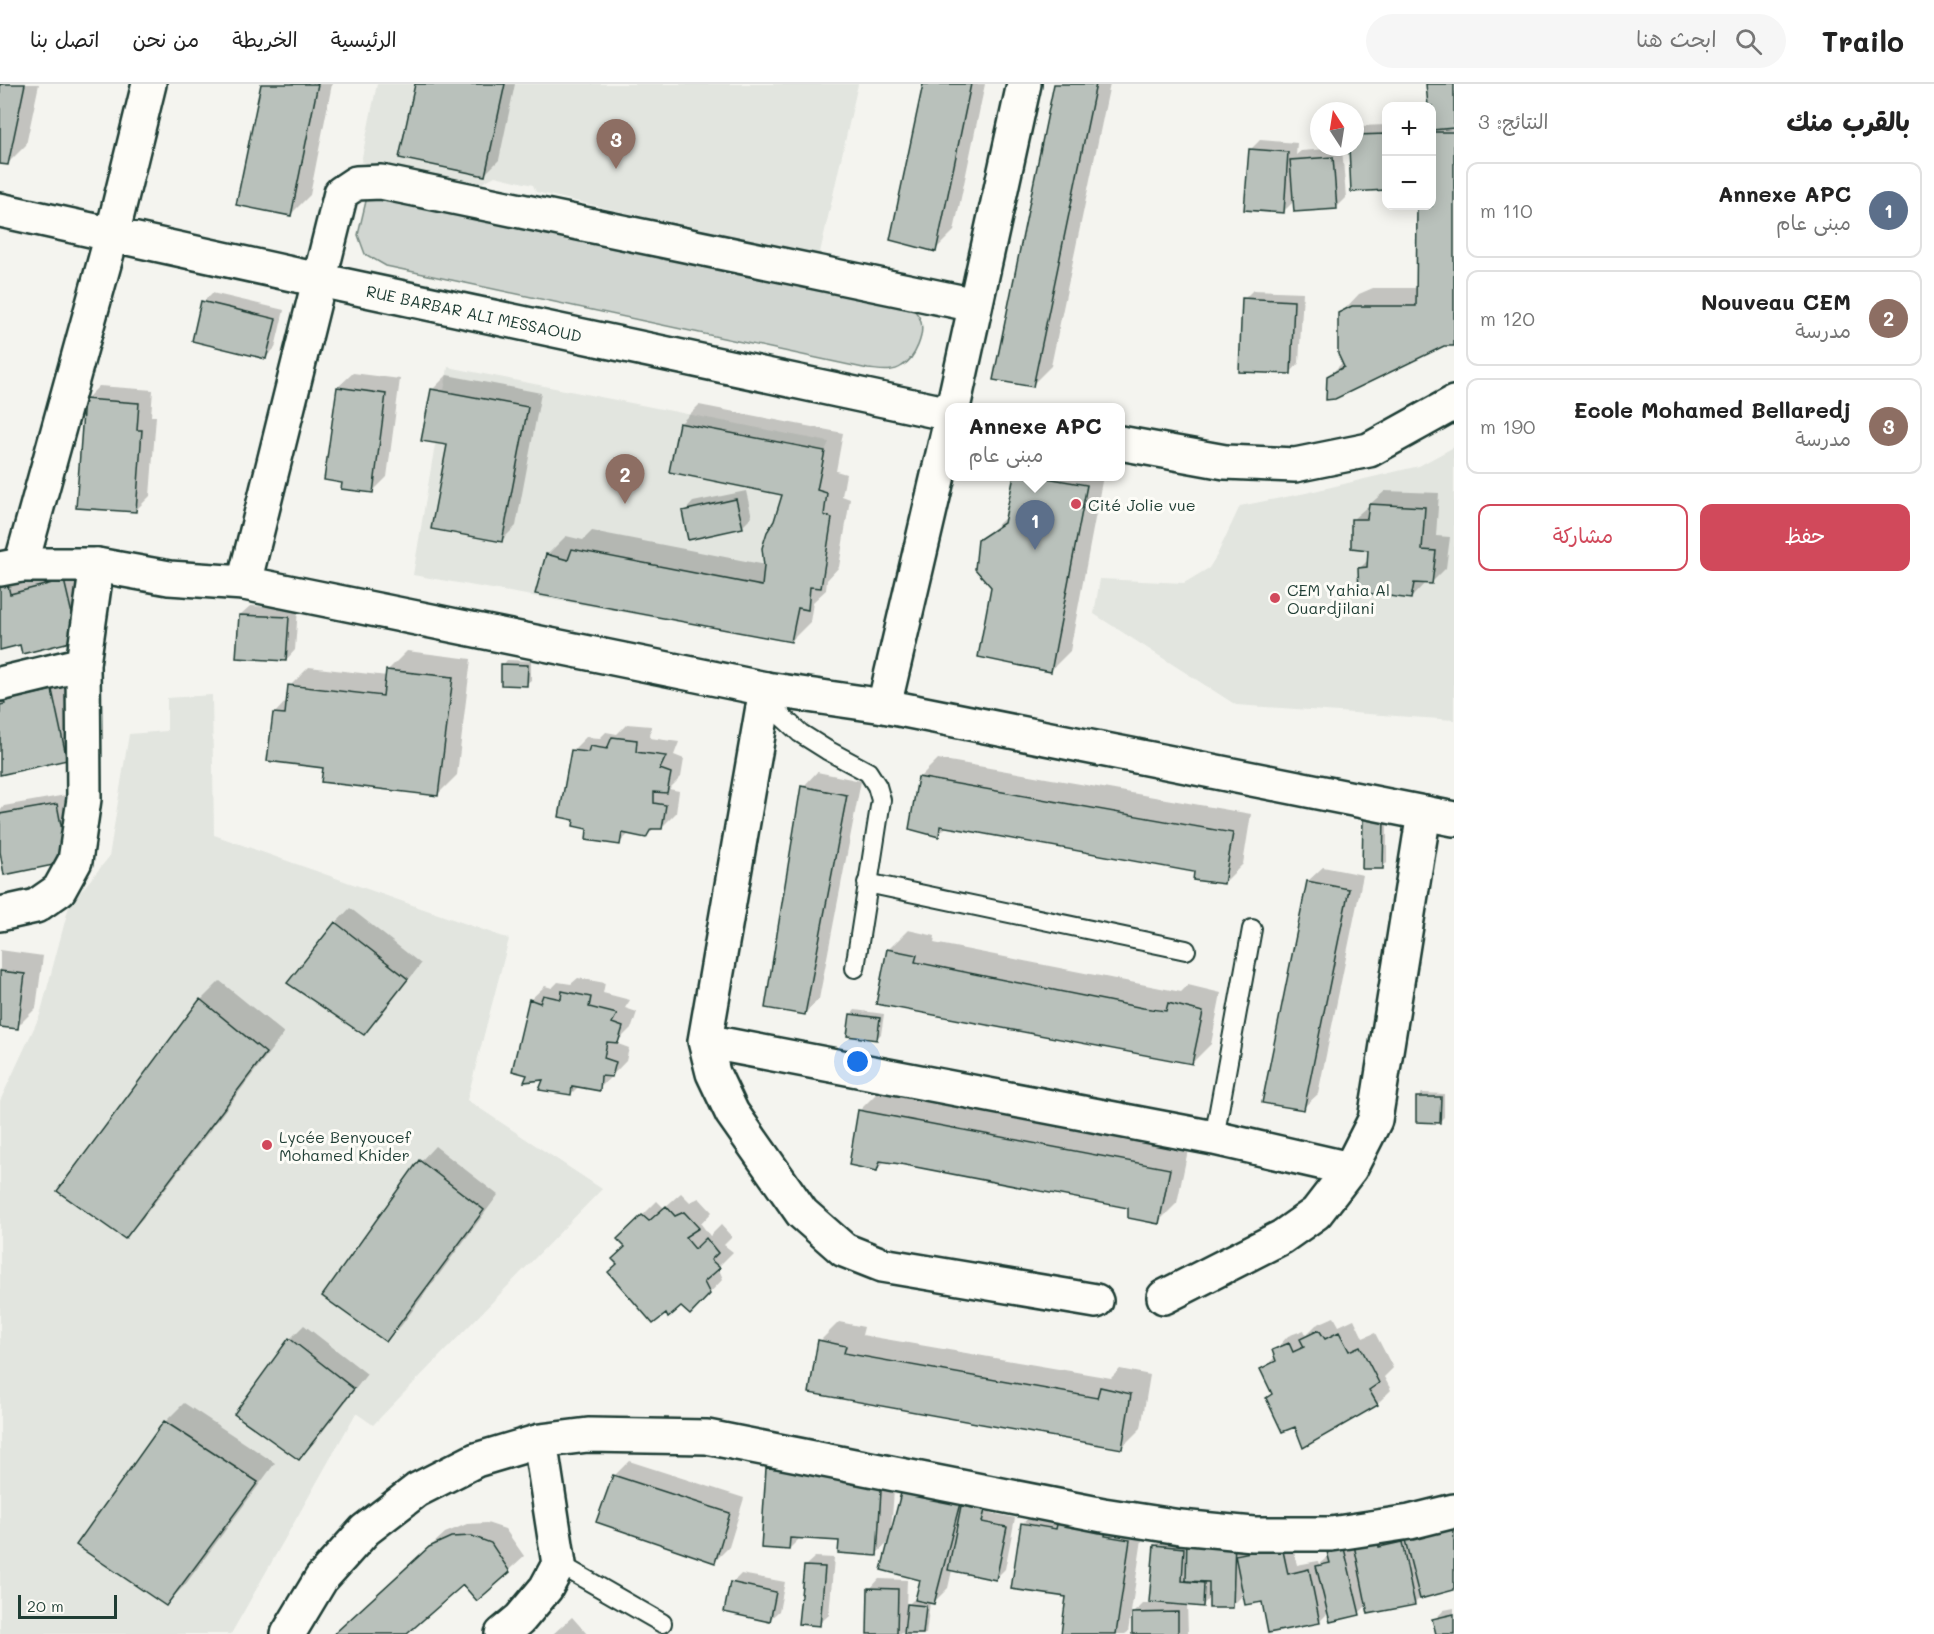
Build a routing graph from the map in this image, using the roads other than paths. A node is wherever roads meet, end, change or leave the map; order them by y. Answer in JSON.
{"nodes":[{"id":1,"x":149,"y":84,"type":"edge"},
{"id":2,"x":1024,"y":84,"type":"edge"},
{"id":3,"x":0,"y":210,"type":"edge"},
{"id":4,"x":112,"y":235,"type":"junction"},
{"id":5,"x":319,"y":280,"type":"junction"},
{"id":6,"x":975,"y":305,"type":"junction"},
{"id":7,"x":954,"y":403,"type":"edge"},
{"id":8,"x":1454,"y":403,"type":"edge"},
{"id":9,"x":945,"y":413,"type":"edge"},
{"id":10,"x":1125,"y":444,"type":"edge"},
{"id":11,"x":945,"y":445,"type":"edge"},
{"id":12,"x":97,"y":565,"type":"junction"},
{"id":13,"x":11,"y":567,"type":"edge"},
{"id":14,"x":244,"y":583,"type":"junction"},
{"id":15,"x":83,"y":664,"type":"junction"},
{"id":16,"x":0,"y":684,"type":"edge"},
{"id":17,"x":765,"y":695,"type":"junction"},
{"id":18,"x":884,"y":706,"type":"junction"},
{"id":19,"x":1439,"y":816,"type":"edge"},
{"id":20,"x":867,"y":883,"type":"junction"},
{"id":21,"x":0,"y":914,"type":"edge"},
{"id":22,"x":1252,"y":929,"type":"dead end"},
{"id":23,"x":1186,"y":950,"type":"dead end"},
{"id":24,"x":855,"y":968,"type":"dead end"},
{"id":25,"x":705,"y":1041,"type":"junction"},
{"id":26,"x":1214,"y":1138,"type":"junction"},
{"id":27,"x":1350,"y":1169,"type":"junction"},
{"id":28,"x":1164,"y":1297,"type":"dead end"},
{"id":29,"x":1096,"y":1301,"type":"dead end"},
{"id":30,"x":540,"y":1441,"type":"junction"},
{"id":31,"x":1454,"y":1511,"type":"edge"},
{"id":32,"x":559,"y":1564,"type":"junction"},
{"id":33,"x":662,"y":1623,"type":"dead end"},
{"id":34,"x":288,"y":1634,"type":"edge"},
{"id":35,"x":502,"y":1634,"type":"edge"}],
"edges":[{"from":1,"to":4,"type":"street"},
{"from":2,"to":6,"type":"street"},
{"from":3,"to":4,"type":"street","name":"RUE BARBAR ALI MESSAOUD"},
{"from":4,"to":5,"type":"street","name":"RUE BARBAR ALI MESSAOUD"},
{"from":4,"to":13,"type":"street"},
{"from":5,"to":6,"type":"street"},
{"from":5,"to":9,"type":"street","name":"RUE BARBAR ALI MESSAOUD"},
{"from":5,"to":14,"type":"street"},
{"from":6,"to":7,"type":"street"},
{"from":8,"to":10,"type":"street"},
{"from":11,"to":18,"type":"street"},
{"from":12,"to":13,"type":"street"},
{"from":12,"to":14,"type":"street"},
{"from":12,"to":15,"type":"street"},
{"from":14,"to":17,"type":"street"},
{"from":15,"to":16,"type":"street"},
{"from":15,"to":21,"type":"street"},
{"from":17,"to":18,"type":"street"},
{"from":17,"to":20,"type":"lane"},
{"from":17,"to":25,"type":"street"},
{"from":18,"to":19,"type":"street"},
{"from":19,"to":27,"type":"street"},
{"from":20,"to":23,"type":"lane"},
{"from":20,"to":24,"type":"lane"},
{"from":22,"to":26,"type":"lane"},
{"from":25,"to":26,"type":"street"},
{"from":25,"to":29,"type":"street"},
{"from":26,"to":27,"type":"street"},
{"from":27,"to":28,"type":"street"},
{"from":30,"to":31,"type":"street"},
{"from":30,"to":32,"type":"street"},
{"from":30,"to":34,"type":"street"},
{"from":32,"to":33,"type":"lane"},
{"from":32,"to":35,"type":"street"}]}
